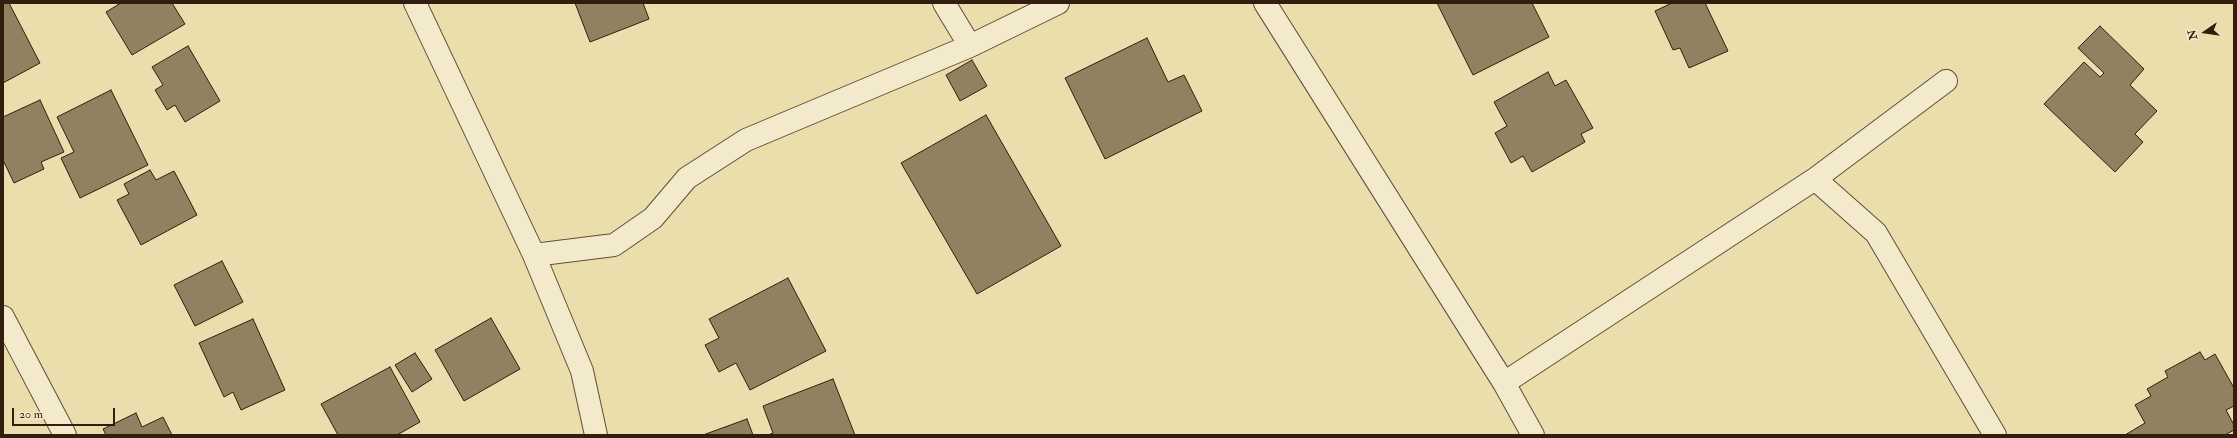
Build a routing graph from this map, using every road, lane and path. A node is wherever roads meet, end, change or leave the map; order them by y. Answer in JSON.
{"nodes":[{"id":1,"x":415,"y":3,"type":"edge"},
{"id":2,"x":944,"y":3,"type":"edge"},
{"id":3,"x":1058,"y":3,"type":"edge"},
{"id":4,"x":1266,"y":3,"type":"edge"},
{"id":5,"x":970,"y":46,"type":"junction"},
{"id":6,"x":1946,"y":81,"type":"dead end"},
{"id":7,"x":1815,"y":179,"type":"junction"},
{"id":8,"x":534,"y":255,"type":"junction"},
{"id":9,"x":3,"y":317,"type":"edge"},
{"id":10,"x":1504,"y":383,"type":"junction"},
{"id":11,"x":65,"y":435,"type":"edge"},
{"id":12,"x":596,"y":435,"type":"edge"},
{"id":13,"x":1533,"y":435,"type":"edge"},
{"id":14,"x":1995,"y":435,"type":"edge"}],
"edges":[{"from":1,"to":8,"type":"street"},
{"from":2,"to":5,"type":"street"},
{"from":3,"to":5,"type":"street"},
{"from":4,"to":10,"type":"street"},
{"from":5,"to":8,"type":"street"},
{"from":6,"to":7,"type":"street"},
{"from":7,"to":10,"type":"street"},
{"from":7,"to":14,"type":"street"},
{"from":8,"to":12,"type":"street"},
{"from":9,"to":11,"type":"street"},
{"from":10,"to":13,"type":"street"}]}
